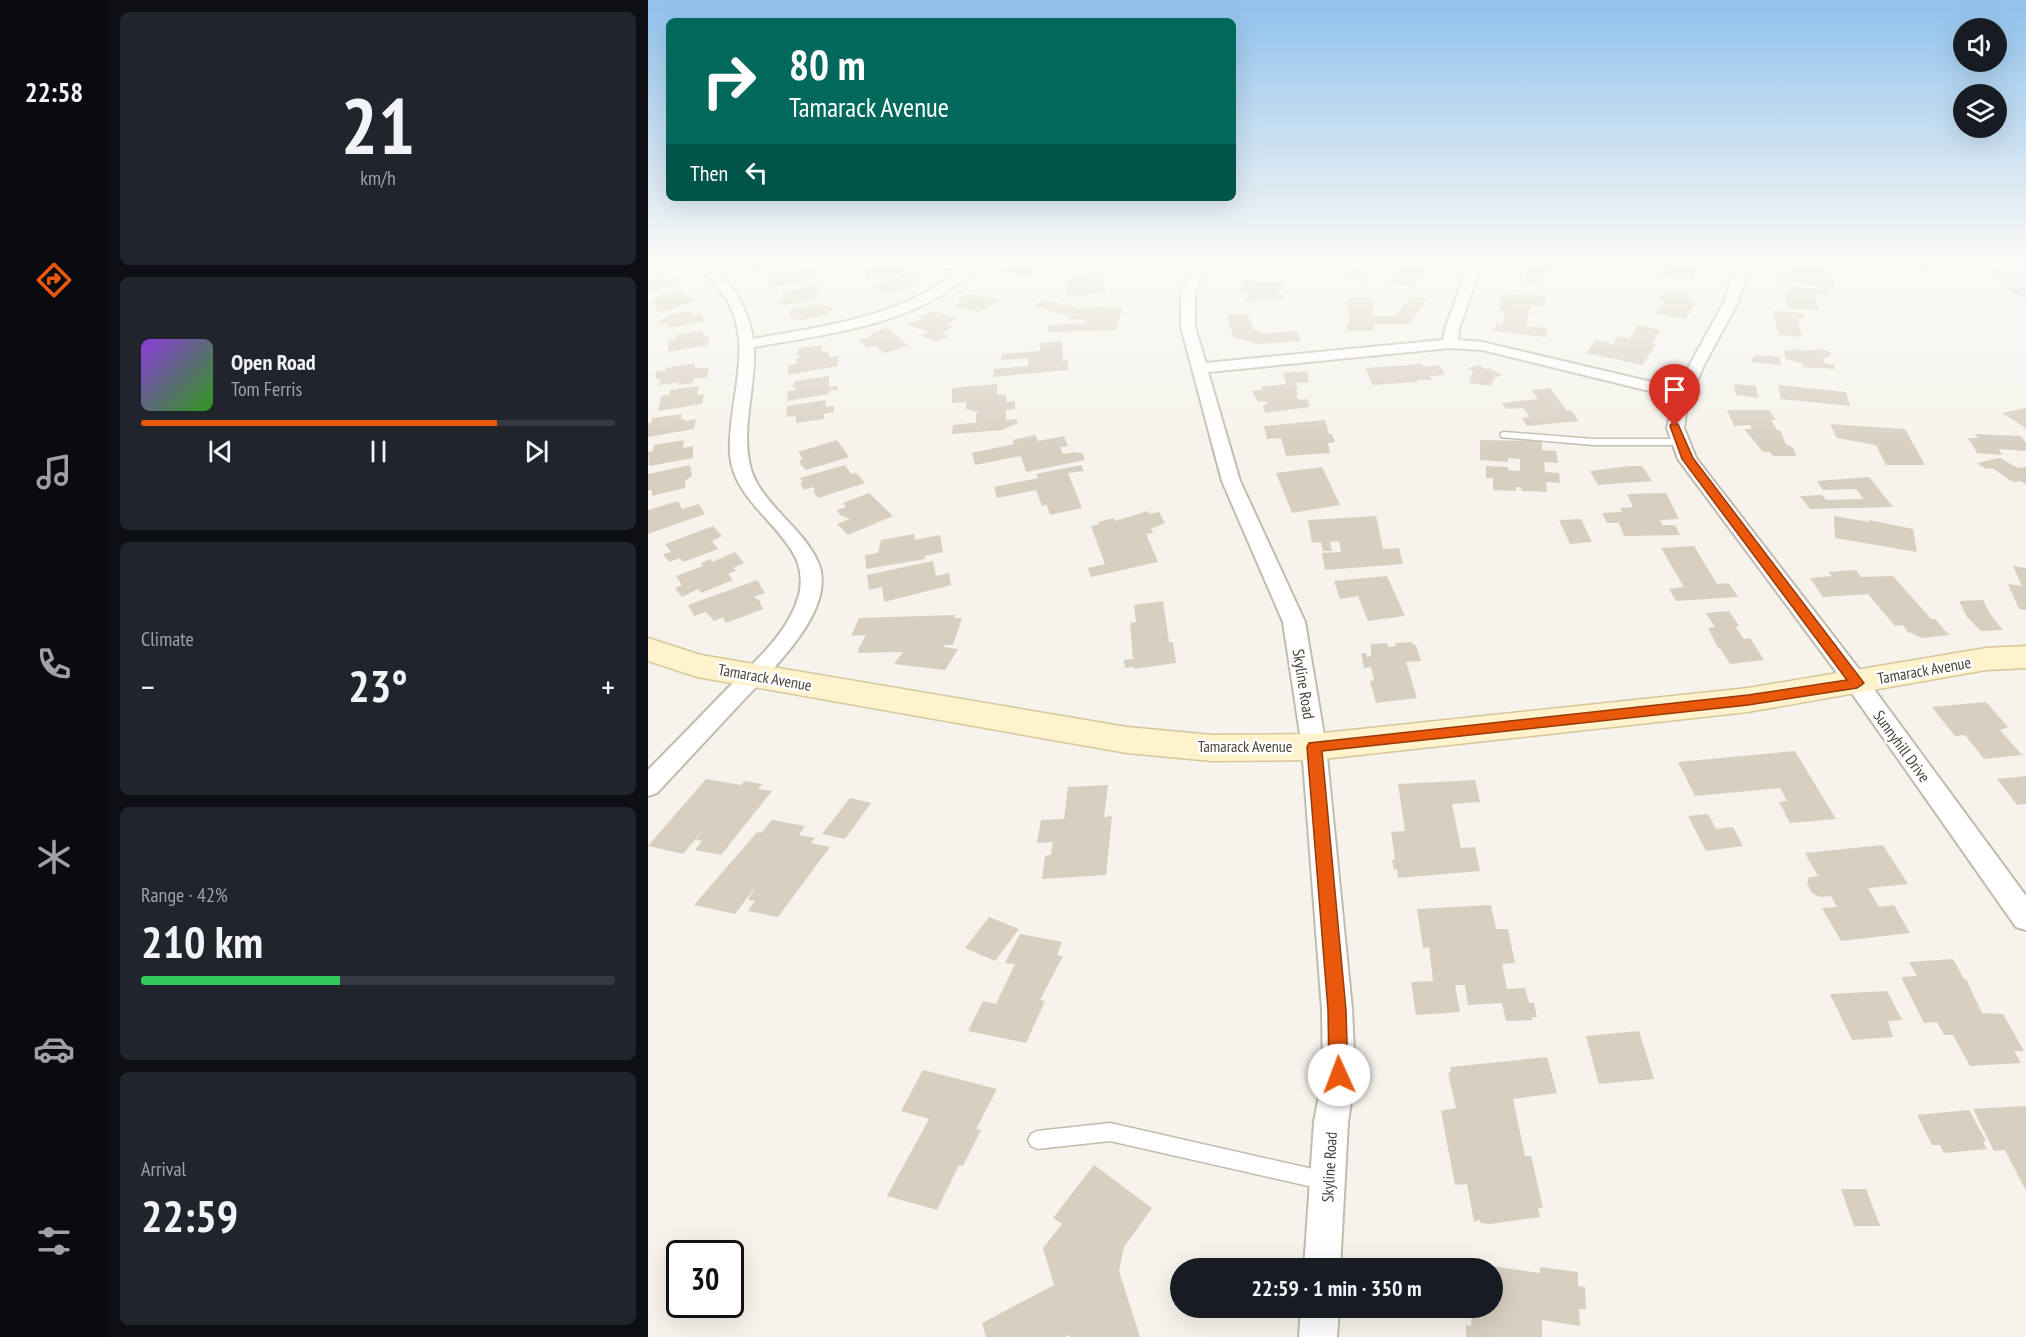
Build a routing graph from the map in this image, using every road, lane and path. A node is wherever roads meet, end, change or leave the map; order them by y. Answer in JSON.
{"nodes":[{"id":1,"x":743,"y":325,"type":"edge"},
{"id":2,"x":841,"y":325,"type":"edge"},
{"id":3,"x":1188,"y":325,"type":"edge"},
{"id":4,"x":1453,"y":325,"type":"edge"},
{"id":5,"x":1718,"y":325,"type":"edge"},
{"id":6,"x":748,"y":344,"type":"junction"},
{"id":7,"x":1450,"y":344,"type":"junction"},
{"id":8,"x":1198,"y":368,"type":"junction"},
{"id":9,"x":1683,"y":394,"type":"junction"},
{"id":10,"x":1504,"y":435,"type":"dead end"},
{"id":11,"x":1681,"y":442,"type":"junction"},
{"id":12,"x":648,"y":649,"type":"edge"},
{"id":13,"x":2026,"y":657,"type":"edge"},
{"id":14,"x":755,"y":675,"type":"junction"},
{"id":15,"x":1857,"y":683,"type":"junction"},
{"id":16,"x":1314,"y":747,"type":"junction"},
{"id":17,"x":648,"y":786,"type":"edge"},
{"id":18,"x":2026,"y":918,"type":"edge"},
{"id":19,"x":1036,"y":1140,"type":"dead end"},
{"id":20,"x":1328,"y":1182,"type":"junction"},
{"id":21,"x":1323,"y":1258,"type":"edge"},
{"id":22,"x":1319,"y":1318,"type":"edge"},
{"id":23,"x":1318,"y":1337,"type":"edge"}],
"edges":[{"from":1,"to":6,"type":"street"},
{"from":2,"to":6,"type":"street"},
{"from":3,"to":8,"type":"street","name":"Skyline Road"},
{"from":4,"to":7,"type":"street"},
{"from":5,"to":9,"type":"street","name":"Sunnyhill Drive"},
{"from":6,"to":14,"type":"street"},
{"from":7,"to":8,"type":"street"},
{"from":7,"to":9,"type":"street"},
{"from":8,"to":16,"type":"street","name":"Skyline Road"},
{"from":9,"to":11,"type":"street","name":"Sunnyhill Drive"},
{"from":10,"to":11,"type":"lane"},
{"from":11,"to":15,"type":"street","name":"Sunnyhill Drive"},
{"from":12,"to":14,"type":"main road","name":"Tamarack Avenue"},
{"from":13,"to":15,"type":"main road","name":"Tamarack Avenue"},
{"from":14,"to":16,"type":"main road","name":"Tamarack Avenue"},
{"from":14,"to":17,"type":"street"},
{"from":15,"to":16,"type":"main road","name":"Tamarack Avenue"},
{"from":15,"to":18,"type":"street","name":"Sunnyhill Drive"},
{"from":16,"to":20,"type":"street","name":"Skyline Road"},
{"from":19,"to":20,"type":"lane"},
{"from":20,"to":21,"type":"street","name":"Skyline Road"},
{"from":22,"to":23,"type":"street"}]}
